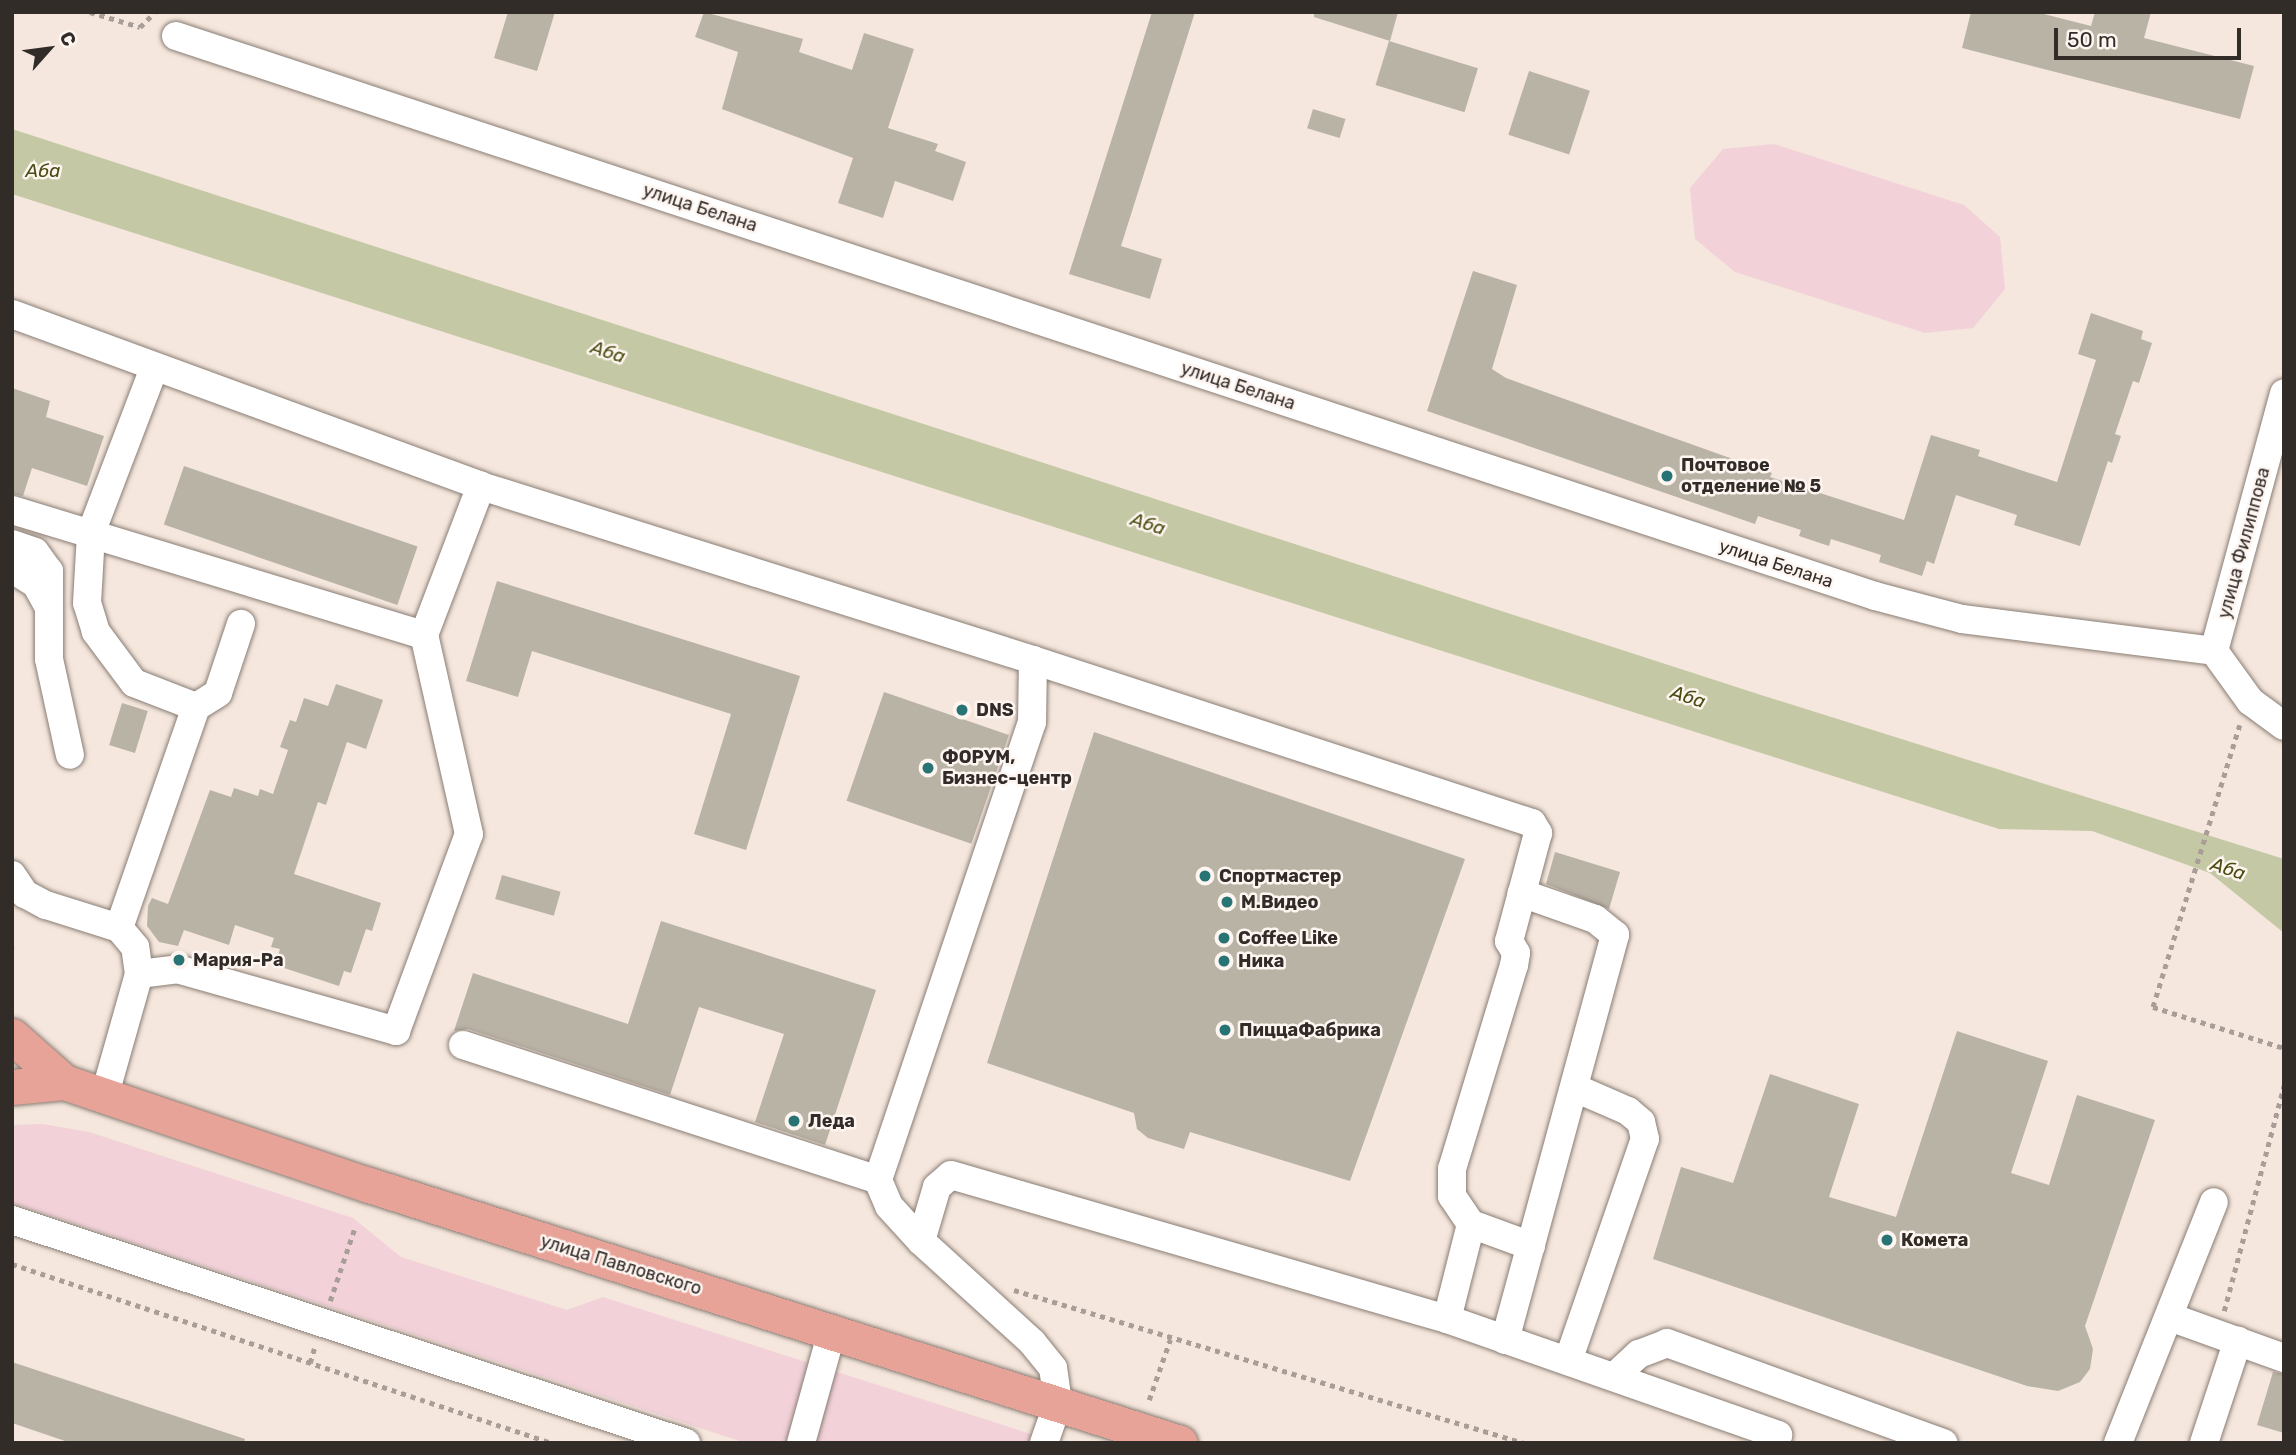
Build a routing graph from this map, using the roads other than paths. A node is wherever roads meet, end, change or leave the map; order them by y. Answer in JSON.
{"nodes":[{"id":1,"x":176,"y":36,"type":"dead end"},
{"id":2,"x":12,"y":314,"type":"edge"},
{"id":3,"x":154,"y":368,"type":"junction"},
{"id":4,"x":2284,"y":393,"type":"edge"},
{"id":5,"x":481,"y":486,"type":"junction"},
{"id":6,"x":12,"y":510,"type":"edge"},
{"id":7,"x":91,"y":533,"type":"junction"},
{"id":8,"x":12,"y":544,"type":"edge"},
{"id":9,"x":12,"y":569,"type":"edge"},
{"id":10,"x":47,"y":604,"type":"junction"},
{"id":11,"x":241,"y":624,"type":"dead end"},
{"id":12,"x":424,"y":635,"type":"junction"},
{"id":13,"x":2214,"y":651,"type":"junction"},
{"id":14,"x":1033,"y":660,"type":"junction"},
{"id":15,"x":196,"y":707,"type":"junction"},
{"id":16,"x":2284,"y":726,"type":"edge"},
{"id":17,"x":70,"y":755,"type":"dead end"},
{"id":18,"x":12,"y":875,"type":"edge"},
{"id":19,"x":1521,"y":893,"type":"junction"},
{"id":20,"x":119,"y":928,"type":"junction"},
{"id":21,"x":139,"y":974,"type":"junction"},
{"id":22,"x":12,"y":1036,"type":"edge"},
{"id":23,"x":463,"y":1045,"type":"dead end"},
{"id":24,"x":64,"y":1082,"type":"junction"},
{"id":25,"x":12,"y":1087,"type":"edge"},
{"id":26,"x":1575,"y":1088,"type":"junction"},
{"id":27,"x":105,"y":1094,"type":"junction"},
{"id":28,"x":877,"y":1180,"type":"junction"},
{"id":29,"x":2214,"y":1202,"type":"dead end"},
{"id":30,"x":12,"y":1220,"type":"edge"},
{"id":31,"x":1471,"y":1224,"type":"junction"},
{"id":32,"x":921,"y":1241,"type":"junction"},
{"id":33,"x":1531,"y":1246,"type":"junction"},
{"id":34,"x":2170,"y":1317,"type":"junction"},
{"id":35,"x":1447,"y":1319,"type":"junction"},
{"id":36,"x":832,"y":1331,"type":"junction"},
{"id":37,"x":2228,"y":1336,"type":"junction"},
{"id":38,"x":1505,"y":1340,"type":"junction"},
{"id":39,"x":2284,"y":1358,"type":"edge"},
{"id":40,"x":1568,"y":1361,"type":"junction"},
{"id":41,"x":1614,"y":1377,"type":"junction"},
{"id":42,"x":1058,"y":1403,"type":"junction"},
{"id":43,"x":1783,"y":1440,"type":"edge"},
{"id":44,"x":686,"y":1443,"type":"edge"},
{"id":45,"x":801,"y":1443,"type":"edge"},
{"id":46,"x":1044,"y":1443,"type":"edge"},
{"id":47,"x":1180,"y":1443,"type":"edge"},
{"id":48,"x":1944,"y":1443,"type":"edge"},
{"id":49,"x":2118,"y":1443,"type":"edge"},
{"id":50,"x":2204,"y":1443,"type":"edge"}],
"edges":[{"from":1,"to":13,"type":"street","name":"улица Белана"},
{"from":2,"to":3,"type":"street"},
{"from":3,"to":5,"type":"street"},
{"from":3,"to":7,"type":"street"},
{"from":4,"to":13,"type":"street","name":"улица Филиппова"},
{"from":5,"to":12,"type":"street"},
{"from":5,"to":14,"type":"street"},
{"from":6,"to":7,"type":"street"},
{"from":7,"to":12,"type":"street"},
{"from":7,"to":15,"type":"street"},
{"from":8,"to":10,"type":"street"},
{"from":9,"to":10,"type":"street"},
{"from":10,"to":17,"type":"street"},
{"from":11,"to":15,"type":"street"},
{"from":12,"to":21,"type":"street"},
{"from":13,"to":16,"type":"street"},
{"from":14,"to":19,"type":"street"},
{"from":14,"to":28,"type":"street"},
{"from":15,"to":20,"type":"street"},
{"from":18,"to":20,"type":"street"},
{"from":19,"to":26,"type":"street"},
{"from":19,"to":31,"type":"street"},
{"from":20,"to":21,"type":"street"},
{"from":21,"to":27,"type":"street"},
{"from":22,"to":24,"type":"main road","name":"улица Павловского"},
{"from":23,"to":28,"type":"street"},
{"from":24,"to":25,"type":"main road","name":"улица Павловского"},
{"from":24,"to":27,"type":"main road","name":"улица Павловского"},
{"from":26,"to":33,"type":"street"},
{"from":26,"to":40,"type":"street"},
{"from":27,"to":36,"type":"main road","name":"улица Павловского"},
{"from":28,"to":32,"type":"street"},
{"from":29,"to":34,"type":"street"},
{"from":30,"to":44,"type":"street"},
{"from":31,"to":33,"type":"street"},
{"from":31,"to":35,"type":"street"},
{"from":32,"to":35,"type":"street"},
{"from":32,"to":42,"type":"street"},
{"from":33,"to":38,"type":"street"},
{"from":34,"to":37,"type":"street"},
{"from":34,"to":49,"type":"street"},
{"from":35,"to":38,"type":"street"},
{"from":36,"to":42,"type":"main road","name":"улица Павловского"},
{"from":36,"to":45,"type":"street"},
{"from":37,"to":39,"type":"street"},
{"from":37,"to":50,"type":"street"},
{"from":38,"to":40,"type":"street"},
{"from":40,"to":41,"type":"street"},
{"from":41,"to":43,"type":"street"},
{"from":41,"to":48,"type":"street"},
{"from":42,"to":46,"type":"street"},
{"from":42,"to":47,"type":"main road","name":"улица Павловского"}]}
